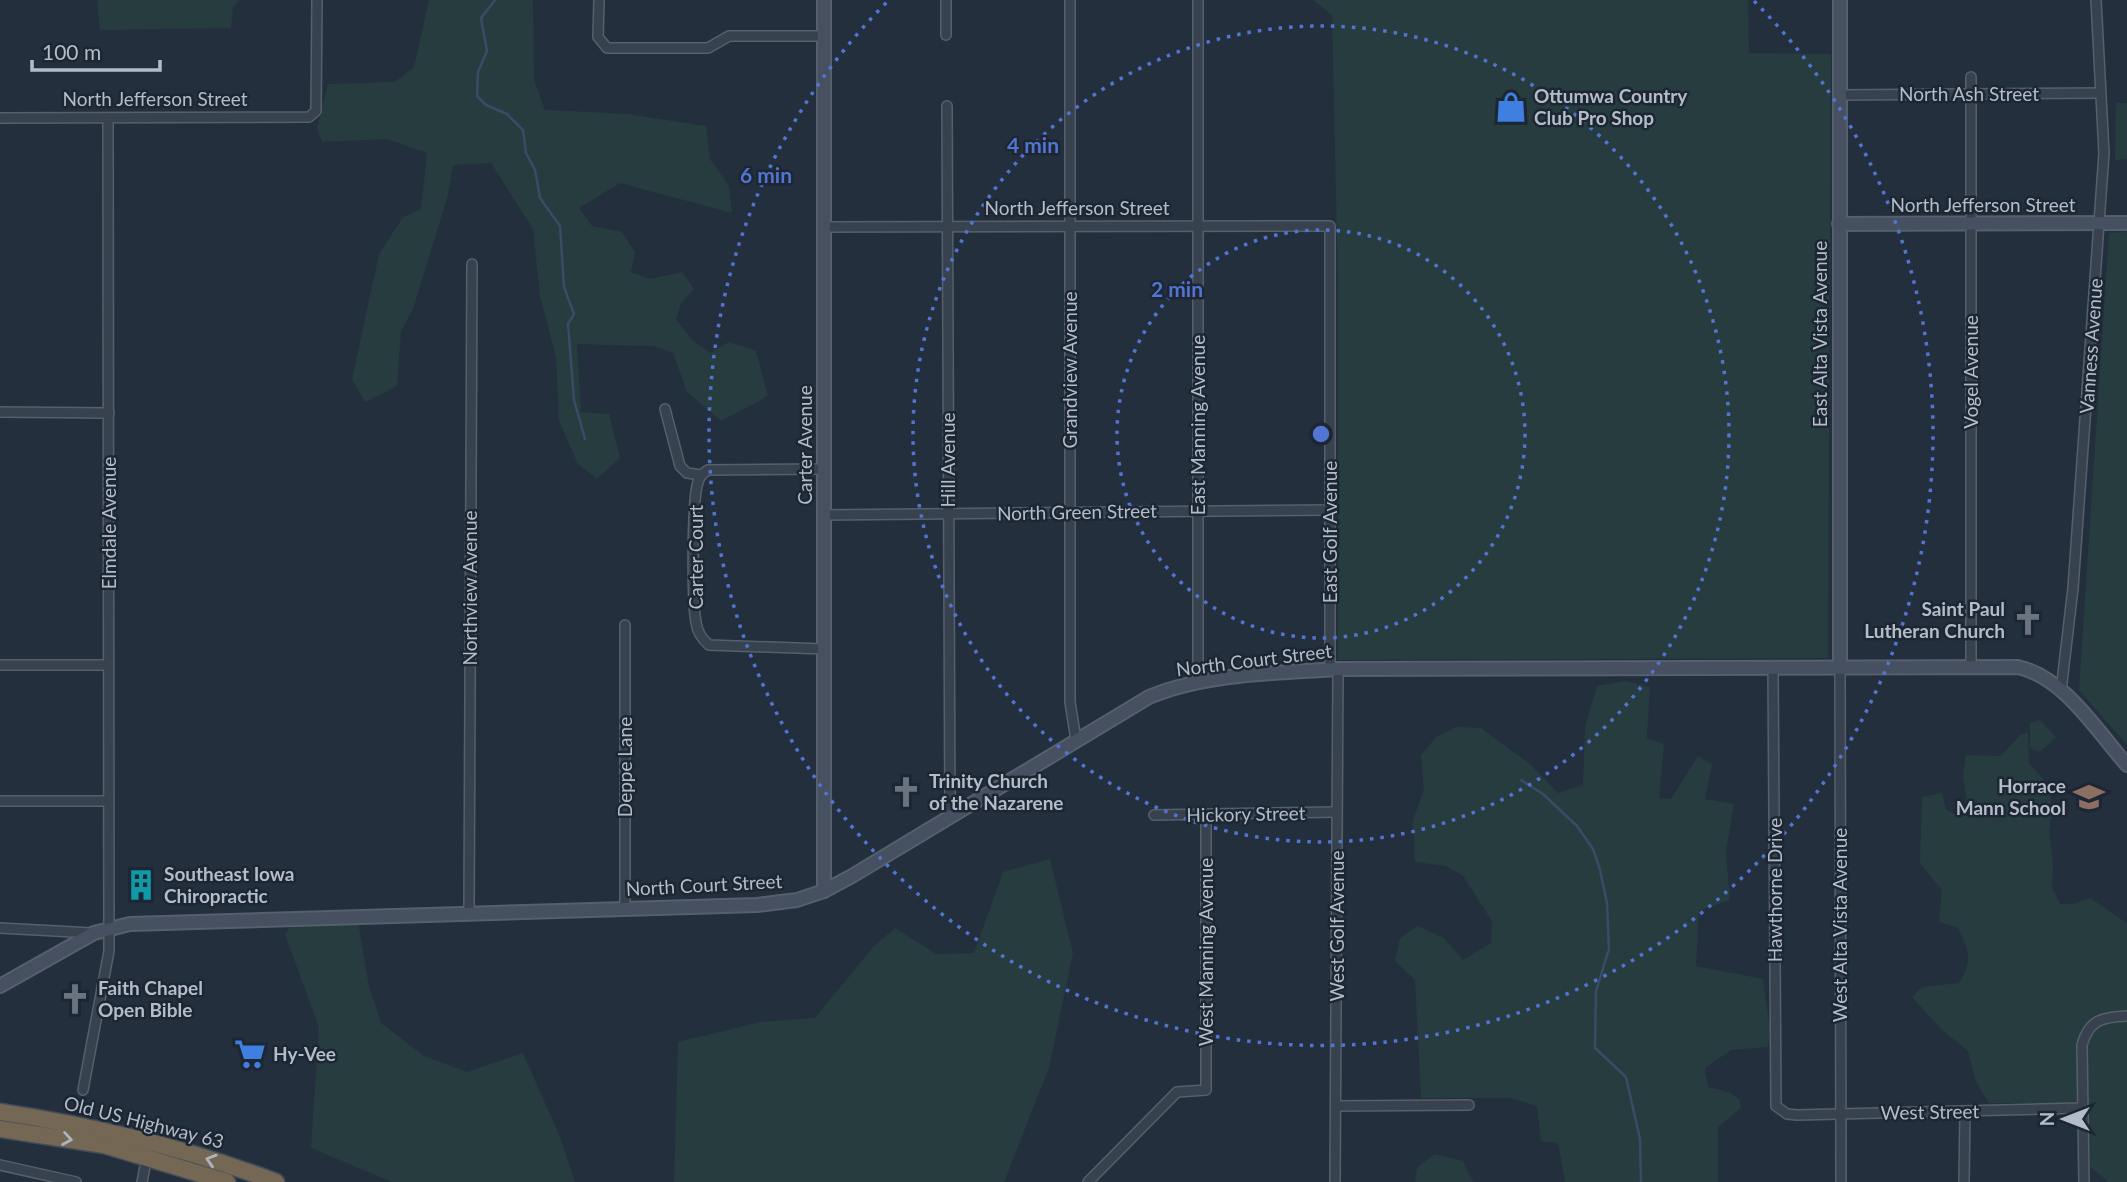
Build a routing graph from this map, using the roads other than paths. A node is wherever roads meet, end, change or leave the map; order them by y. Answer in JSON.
{"nodes":[{"id":1,"x":317,"y":0,"type":"edge"},
{"id":2,"x":599,"y":0,"type":"edge"},
{"id":3,"x":824,"y":0,"type":"edge"},
{"id":4,"x":946,"y":0,"type":"edge"},
{"id":5,"x":1070,"y":0,"type":"edge"},
{"id":6,"x":1198,"y":0,"type":"edge"},
{"id":7,"x":1840,"y":0,"type":"edge"},
{"id":8,"x":2096,"y":0,"type":"edge"},
{"id":9,"x":946,"y":35,"type":"dead end"},
{"id":10,"x":824,"y":36,"type":"junction"},
{"id":11,"x":1971,"y":76,"type":"dead end"},
{"id":12,"x":2099,"y":93,"type":"junction"},
{"id":13,"x":1971,"y":94,"type":"junction"},
{"id":14,"x":1840,"y":95,"type":"junction"},
{"id":15,"x":947,"y":106,"type":"dead end"},
{"id":16,"x":0,"y":118,"type":"edge"},
{"id":17,"x":108,"y":118,"type":"junction"},
{"id":18,"x":2127,"y":223,"type":"edge"},
{"id":19,"x":1839,"y":224,"type":"junction"},
{"id":20,"x":1971,"y":224,"type":"junction"},
{"id":21,"x":2098,"y":224,"type":"junction"},
{"id":22,"x":1198,"y":226,"type":"junction"},
{"id":23,"x":1330,"y":226,"type":"joint"},
{"id":24,"x":824,"y":227,"type":"junction"},
{"id":25,"x":947,"y":227,"type":"junction"},
{"id":26,"x":1070,"y":227,"type":"junction"},
{"id":27,"x":472,"y":264,"type":"dead end"},
{"id":28,"x":665,"y":409,"type":"dead end"},
{"id":29,"x":0,"y":412,"type":"edge"},
{"id":30,"x":109,"y":413,"type":"junction"},
{"id":31,"x":824,"y":469,"type":"junction"},
{"id":32,"x":701,"y":475,"type":"junction"},
{"id":33,"x":1331,"y":510,"type":"junction"},
{"id":34,"x":1199,"y":511,"type":"junction"},
{"id":35,"x":1070,"y":512,"type":"junction"},
{"id":36,"x":948,"y":513,"type":"junction"},
{"id":37,"x":824,"y":515,"type":"junction"},
{"id":38,"x":625,"y":625,"type":"dead end"},
{"id":39,"x":824,"y":649,"type":"junction"},
{"id":40,"x":0,"y":665,"type":"edge"},
{"id":41,"x":108,"y":665,"type":"junction"},
{"id":42,"x":1971,"y":667,"type":"junction"},
{"id":43,"x":1773,"y":668,"type":"junction"},
{"id":44,"x":1840,"y":668,"type":"junction"},
{"id":45,"x":1334,"y":669,"type":"junction"},
{"id":46,"x":1198,"y":682,"type":"junction"},
{"id":47,"x":2061,"y":691,"type":"junction"},
{"id":48,"x":1076,"y":740,"type":"junction"},
{"id":49,"x":2127,"y":765,"type":"edge"},
{"id":50,"x":0,"y":801,"type":"edge"},
{"id":51,"x":108,"y":801,"type":"junction"},
{"id":52,"x":1337,"y":813,"type":"junction"},
{"id":53,"x":950,"y":814,"type":"junction"},
{"id":54,"x":1206,"y":814,"type":"junction"},
{"id":55,"x":1154,"y":815,"type":"dead end"},
{"id":56,"x":824,"y":891,"type":"junction"},
{"id":57,"x":625,"y":909,"type":"junction"},
{"id":58,"x":469,"y":912,"type":"junction"},
{"id":59,"x":109,"y":927,"type":"junction"},
{"id":60,"x":0,"y":928,"type":"edge"},
{"id":61,"x":94,"y":933,"type":"junction"},
{"id":62,"x":0,"y":986,"type":"edge"},
{"id":63,"x":2127,"y":1016,"type":"edge"},
{"id":64,"x":83,"y":1090,"type":"dead end"},
{"id":65,"x":1469,"y":1105,"type":"dead end"},
{"id":66,"x":1336,"y":1106,"type":"junction"},
{"id":67,"x":2082,"y":1108,"type":"junction"},
{"id":68,"x":1780,"y":1109,"type":"joint"},
{"id":69,"x":1965,"y":1111,"type":"junction"},
{"id":70,"x":0,"y":1112,"type":"edge"},
{"id":71,"x":1839,"y":1113,"type":"junction"},
{"id":72,"x":0,"y":1129,"type":"edge"},
{"id":73,"x":150,"y":1142,"type":"junction"},
{"id":74,"x":147,"y":1159,"type":"junction"},
{"id":75,"x":0,"y":1166,"type":"edge"},
{"id":76,"x":76,"y":1182,"type":"edge"},
{"id":77,"x":142,"y":1182,"type":"edge"},
{"id":78,"x":227,"y":1182,"type":"edge"},
{"id":79,"x":276,"y":1182,"type":"edge"},
{"id":80,"x":1088,"y":1182,"type":"edge"},
{"id":81,"x":1335,"y":1182,"type":"edge"},
{"id":82,"x":1841,"y":1182,"type":"edge"},
{"id":83,"x":1964,"y":1182,"type":"edge"},
{"id":84,"x":2084,"y":1182,"type":"edge"}],
"edges":[{"from":1,"to":17,"type":"street","name":"North Jefferson Street"},
{"from":2,"to":10,"type":"street"},
{"from":3,"to":10,"type":"main road","name":"Carter Avenue"},
{"from":4,"to":9,"type":"street"},
{"from":5,"to":26,"type":"street","name":"Grandview Avenue"},
{"from":6,"to":22,"type":"street","name":"East Manning Avenue"},
{"from":7,"to":14,"type":"main road","name":"East Alta Vista Avenue"},
{"from":8,"to":12,"type":"street","name":"Vanness Avenue"},
{"from":10,"to":24,"type":"main road","name":"Carter Avenue"},
{"from":11,"to":13,"type":"street","name":"Vogel Avenue"},
{"from":12,"to":13,"type":"street","name":"North Ash Street"},
{"from":12,"to":21,"type":"street","name":"Vanness Avenue"},
{"from":13,"to":14,"type":"street","name":"North Ash Street"},
{"from":13,"to":20,"type":"street","name":"Vogel Avenue"},
{"from":14,"to":19,"type":"main road","name":"East Alta Vista Avenue"},
{"from":15,"to":25,"type":"street","name":"Hill Avenue"},
{"from":16,"to":17,"type":"street","name":"North Jefferson Street"},
{"from":17,"to":30,"type":"street","name":"Elmdale Avenue"},
{"from":18,"to":21,"type":"main road","name":"North Jefferson Street"},
{"from":19,"to":20,"type":"main road","name":"North Jefferson Street"},
{"from":19,"to":44,"type":"main road","name":"East Alta Vista Avenue"},
{"from":20,"to":21,"type":"main road","name":"North Jefferson Street"},
{"from":20,"to":42,"type":"street","name":"Vogel Avenue"},
{"from":21,"to":47,"type":"street","name":"Vanness Avenue"},
{"from":22,"to":23,"type":"street","name":"North Jefferson Street"},
{"from":22,"to":26,"type":"street","name":"North Jefferson Street"},
{"from":22,"to":34,"type":"street","name":"East Manning Avenue"},
{"from":23,"to":33,"type":"street","name":"East Golf Avenue"},
{"from":24,"to":25,"type":"street","name":"North Jefferson Street"},
{"from":24,"to":31,"type":"main road","name":"Carter Avenue"},
{"from":25,"to":26,"type":"street","name":"North Jefferson Street"},
{"from":25,"to":36,"type":"street","name":"Hill Avenue"},
{"from":26,"to":35,"type":"street","name":"Grandview Avenue"},
{"from":27,"to":58,"type":"street","name":"Northview Avenue"},
{"from":28,"to":32,"type":"street"},
{"from":29,"to":30,"type":"street"},
{"from":30,"to":41,"type":"street","name":"Elmdale Avenue"},
{"from":31,"to":32,"type":"street"},
{"from":31,"to":37,"type":"main road","name":"Carter Avenue"},
{"from":32,"to":39,"type":"street","name":"Carter Court"},
{"from":33,"to":34,"type":"street","name":"North Green Street"},
{"from":33,"to":45,"type":"street","name":"East Golf Avenue"},
{"from":34,"to":35,"type":"street","name":"North Green Street"},
{"from":34,"to":46,"type":"street","name":"East Manning Avenue"},
{"from":35,"to":36,"type":"street","name":"North Green Street"},
{"from":35,"to":48,"type":"street","name":"Grandview Avenue"},
{"from":36,"to":37,"type":"street","name":"North Green Street"},
{"from":36,"to":53,"type":"street","name":"Hill Avenue"},
{"from":37,"to":39,"type":"main road","name":"Carter Avenue"},
{"from":38,"to":57,"type":"street","name":"Deppe Lane"},
{"from":39,"to":56,"type":"main road","name":"Carter Avenue"},
{"from":40,"to":41,"type":"street"},
{"from":41,"to":51,"type":"street","name":"Elmdale Avenue"},
{"from":42,"to":44,"type":"main road","name":"North Court Street"},
{"from":42,"to":47,"type":"main road","name":"North Court Street"},
{"from":43,"to":44,"type":"main road","name":"North Court Street"},
{"from":43,"to":45,"type":"main road","name":"North Court Street"},
{"from":43,"to":68,"type":"street","name":"Hawthorne Drive"},
{"from":44,"to":71,"type":"street","name":"West Alta Vista Avenue"},
{"from":45,"to":46,"type":"main road","name":"North Court Street"},
{"from":45,"to":52,"type":"street","name":"West Golf Avenue"},
{"from":46,"to":48,"type":"main road","name":"North Court Street"},
{"from":47,"to":49,"type":"main road","name":"North Court Street"},
{"from":48,"to":53,"type":"main road","name":"North Court Street"},
{"from":50,"to":51,"type":"street"},
{"from":51,"to":59,"type":"street","name":"Elmdale Avenue"},
{"from":52,"to":54,"type":"street","name":"Hickory Street"},
{"from":52,"to":66,"type":"street","name":"West Golf Avenue"},
{"from":53,"to":56,"type":"main road","name":"North Court Street"},
{"from":54,"to":55,"type":"street","name":"Hickory Street"},
{"from":54,"to":80,"type":"street","name":"West Manning Avenue"},
{"from":56,"to":57,"type":"main road","name":"North Court Street"},
{"from":57,"to":58,"type":"main road","name":"North Court Street"},
{"from":58,"to":59,"type":"main road","name":"North Court Street"},
{"from":59,"to":61,"type":"main road","name":"North Court Street"},
{"from":59,"to":64,"type":"street","name":"Elmdale Avenue"},
{"from":60,"to":61,"type":"street"},
{"from":61,"to":62,"type":"main road","name":"North Court Street"},
{"from":63,"to":67,"type":"street"},
{"from":65,"to":66,"type":"street"},
{"from":66,"to":81,"type":"street","name":"West Golf Avenue"},
{"from":67,"to":69,"type":"street","name":"West Street"},
{"from":67,"to":84,"type":"street"},
{"from":68,"to":71,"type":"street","name":"West Street"},
{"from":69,"to":71,"type":"street","name":"West Street"},
{"from":69,"to":83,"type":"street"},
{"from":70,"to":73,"type":"highway","name":"Old US Highway 63"},
{"from":71,"to":82,"type":"street","name":"West Alta Vista Avenue"},
{"from":72,"to":74,"type":"highway","one_way":true},
{"from":73,"to":74,"type":"street"},
{"from":79,"to":73,"type":"highway","name":"Old US Highway 63","one_way":true},
{"from":74,"to":77,"type":"street"},
{"from":74,"to":78,"type":"highway"},
{"from":75,"to":76,"type":"street"}]}
